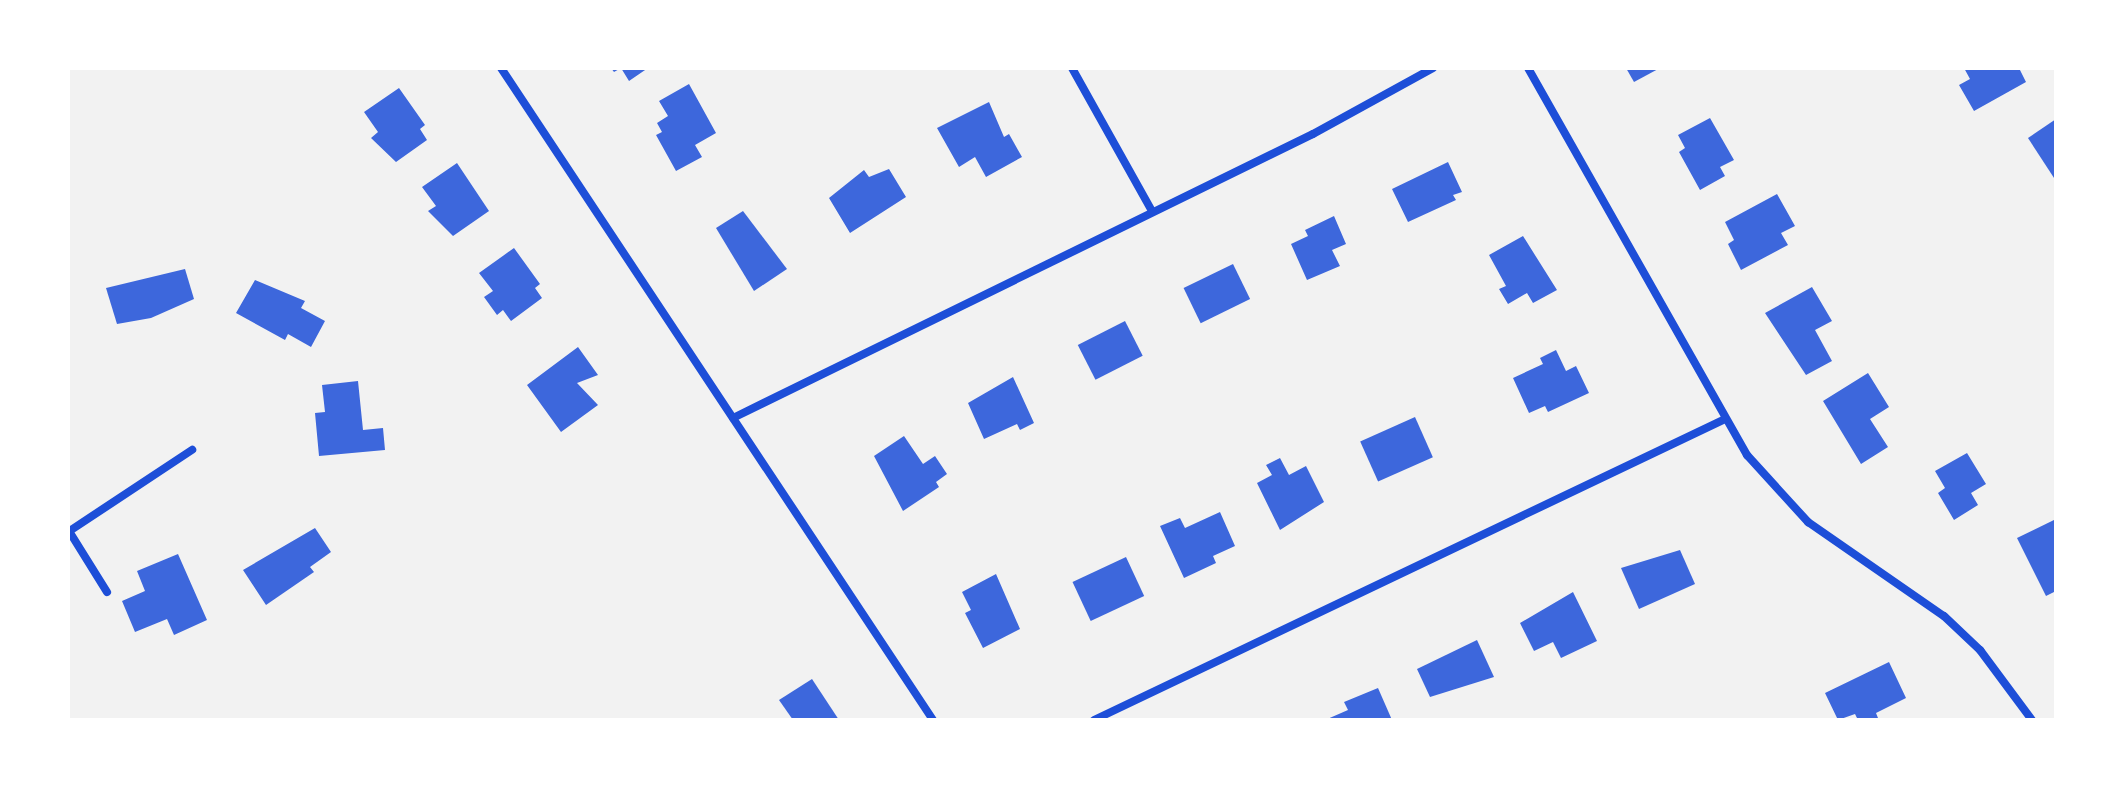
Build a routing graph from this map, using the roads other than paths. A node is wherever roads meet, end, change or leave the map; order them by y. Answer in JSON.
{"nodes":[{"id":1,"x":501,"y":68,"type":"edge"},
{"id":2,"x":1072,"y":68,"type":"edge"},
{"id":3,"x":1433,"y":68,"type":"edge"},
{"id":4,"x":1528,"y":68,"type":"edge"},
{"id":5,"x":1152,"y":211,"type":"junction"},
{"id":6,"x":733,"y":418,"type":"junction"},
{"id":7,"x":1725,"y":419,"type":"junction"},
{"id":8,"x":192,"y":450,"type":"dead end"},
{"id":9,"x":68,"y":531,"type":"edge"},
{"id":10,"x":107,"y":592,"type":"dead end"},
{"id":11,"x":933,"y":720,"type":"edge"},
{"id":12,"x":1094,"y":720,"type":"edge"},
{"id":13,"x":2032,"y":720,"type":"edge"}],
"edges":[{"from":1,"to":6,"type":"street"},
{"from":2,"to":5,"type":"street"},
{"from":3,"to":5,"type":"street"},
{"from":4,"to":7,"type":"street"},
{"from":5,"to":6,"type":"street"},
{"from":6,"to":11,"type":"street"},
{"from":7,"to":12,"type":"street"},
{"from":7,"to":13,"type":"street"},
{"from":8,"to":9,"type":"street"},
{"from":9,"to":10,"type":"street"}]}
